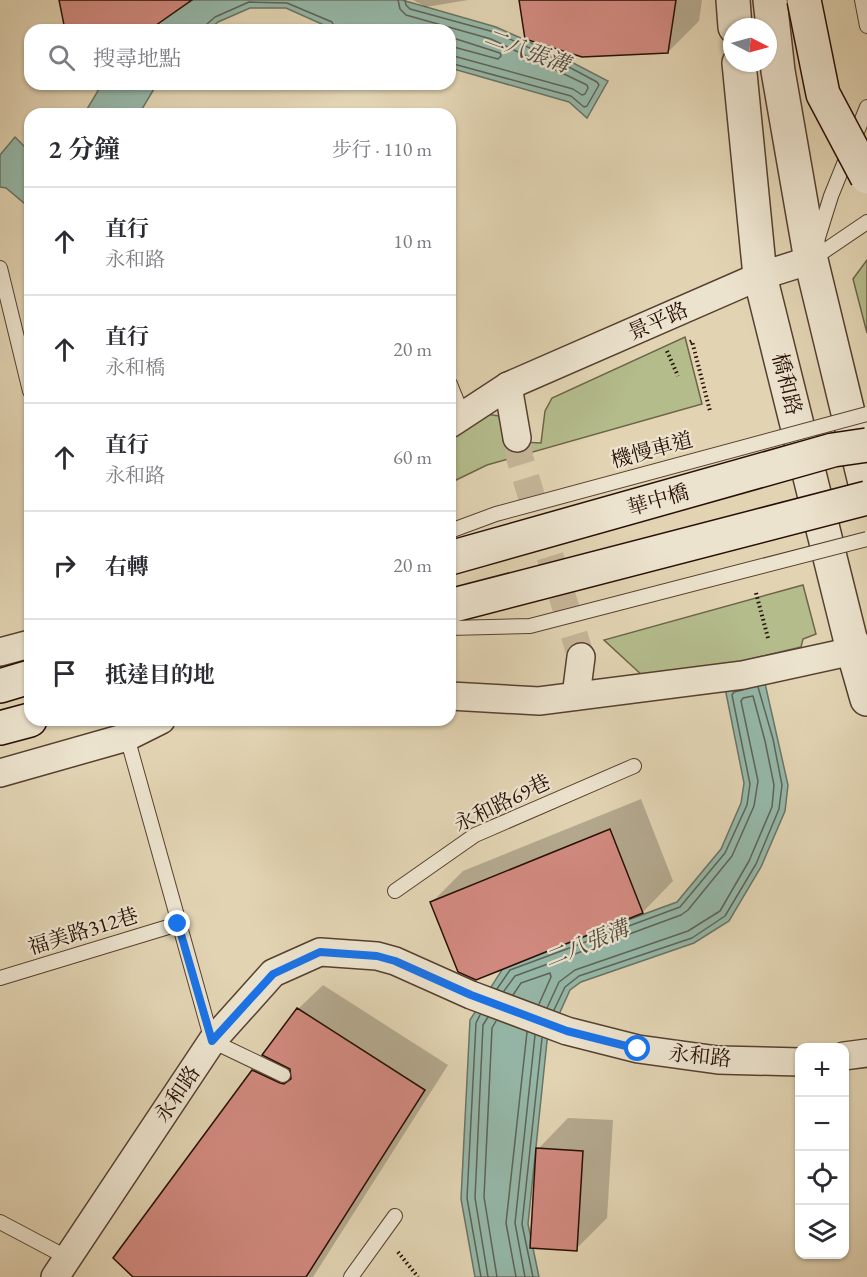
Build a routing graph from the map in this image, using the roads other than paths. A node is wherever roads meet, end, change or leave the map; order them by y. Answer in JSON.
{"nodes":[{"id":1,"x":733,"y":0,"type":"edge"},
{"id":2,"x":770,"y":0,"type":"edge"},
{"id":3,"x":804,"y":0,"type":"edge"},
{"id":4,"x":862,"y":0,"type":"edge"},
{"id":5,"x":734,"y":18,"type":"edge"},
{"id":6,"x":867,"y":26,"type":"edge"},
{"id":7,"x":740,"y":72,"type":"edge"},
{"id":8,"x":867,"y":107,"type":"edge"},
{"id":9,"x":867,"y":177,"type":"edge"},
{"id":10,"x":867,"y":222,"type":"edge"},
{"id":11,"x":811,"y":260,"type":"junction"},
{"id":12,"x":0,"y":268,"type":"edge"},
{"id":13,"x":760,"y":276,"type":"junction"},
{"id":14,"x":24,"y":366,"type":"edge"},
{"id":15,"x":508,"y":386,"type":"junction"},
{"id":16,"x":867,"y":414,"type":"edge"},
{"id":17,"x":456,"y":419,"type":"edge"},
{"id":18,"x":517,"y":438,"type":"tunnel mouth"},
{"id":19,"x":867,"y":445,"type":"edge"},
{"id":20,"x":867,"y":491,"type":"edge"},
{"id":21,"x":867,"y":498,"type":"edge"},
{"id":22,"x":456,"y":529,"type":"edge"},
{"id":23,"x":867,"y":539,"type":"edge"},
{"id":24,"x":456,"y":556,"type":"edge"},
{"id":25,"x":456,"y":604,"type":"edge"},
{"id":26,"x":456,"y":628,"type":"edge"},
{"id":27,"x":24,"y":646,"type":"edge"},
{"id":28,"x":860,"y":649,"type":"edge"},
{"id":29,"x":0,"y":652,"type":"edge"},
{"id":30,"x":581,"y":657,"type":"tunnel mouth"},
{"id":31,"x":24,"y":679,"type":"edge"},
{"id":32,"x":0,"y":686,"type":"edge"},
{"id":33,"x":456,"y":696,"type":"edge"},
{"id":34,"x":576,"y":696,"type":"junction"},
{"id":35,"x":867,"y":699,"type":"edge"},
{"id":36,"x":24,"y":722,"type":"edge"},
{"id":37,"x":150,"y":726,"type":"edge"},
{"id":38,"x":0,"y":728,"type":"edge"},
{"id":39,"x":127,"y":737,"type":"junction"},
{"id":40,"x":634,"y":766,"type":"dead end"},
{"id":41,"x":0,"y":773,"type":"edge"},
{"id":42,"x":395,"y":887,"type":"dead end"},
{"id":43,"x":178,"y":924,"type":"junction"},
{"id":44,"x":0,"y":978,"type":"edge"},
{"id":45,"x":212,"y":1041,"type":"junction"},
{"id":46,"x":867,"y":1053,"type":"edge"},
{"id":47,"x":849,"y":1055,"type":"edge"},
{"id":48,"x":795,"y":1062,"type":"edge"},
{"id":49,"x":283,"y":1075,"type":"dead end"},
{"id":50,"x":394,"y":1216,"type":"dead end"},
{"id":51,"x":0,"y":1222,"type":"edge"},
{"id":52,"x":62,"y":1267,"type":"edge"},
{"id":53,"x":351,"y":1277,"type":"edge"}],
"edges":[{"from":1,"to":5,"type":"street"},
{"from":2,"to":11,"type":"street"},
{"from":3,"to":9,"type":"street","bridge":true},
{"from":4,"to":6,"type":"lane"},
{"from":7,"to":13,"type":"street","name":"橋和路"},
{"from":8,"to":11,"type":"lane"},
{"from":10,"to":11,"type":"lane","name":"景平路"},
{"from":11,"to":13,"type":"street","name":"景平路"},
{"from":11,"to":20,"type":"street"},
{"from":12,"to":14,"type":"lane"},
{"from":13,"to":15,"type":"street","name":"景平路"},
{"from":13,"to":28,"type":"street","name":"橋和路"},
{"from":15,"to":17,"type":"street","name":"景平路"},
{"from":15,"to":18,"type":"street"},
{"from":16,"to":22,"type":"lane","name":"機慢車道","bridge":true},
{"from":19,"to":24,"type":"street","name":"華中橋","bridge":true},
{"from":21,"to":25,"type":"street","bridge":true},
{"from":23,"to":26,"type":"lane","bridge":true},
{"from":27,"to":29,"type":"street"},
{"from":28,"to":34,"type":"street"},
{"from":28,"to":35,"type":"street","name":"橋和路"},
{"from":30,"to":34,"type":"street"},
{"from":31,"to":32,"type":"street"},
{"from":33,"to":34,"type":"street"},
{"from":36,"to":38,"type":"street"},
{"from":37,"to":39,"type":"street"},
{"from":39,"to":41,"type":"street"},
{"from":39,"to":43,"type":"lane"},
{"from":40,"to":42,"type":"lane","name":"永和路69巷"},
{"from":43,"to":44,"type":"lane","name":"福美路312巷"},
{"from":43,"to":45,"type":"lane"},
{"from":45,"to":48,"type":"street","name":"永和路"},
{"from":45,"to":49,"type":"lane"},
{"from":45,"to":52,"type":"street","name":"永和路"},
{"from":46,"to":47,"type":"street"},
{"from":50,"to":53,"type":"lane"},
{"from":51,"to":52,"type":"lane"}]}
